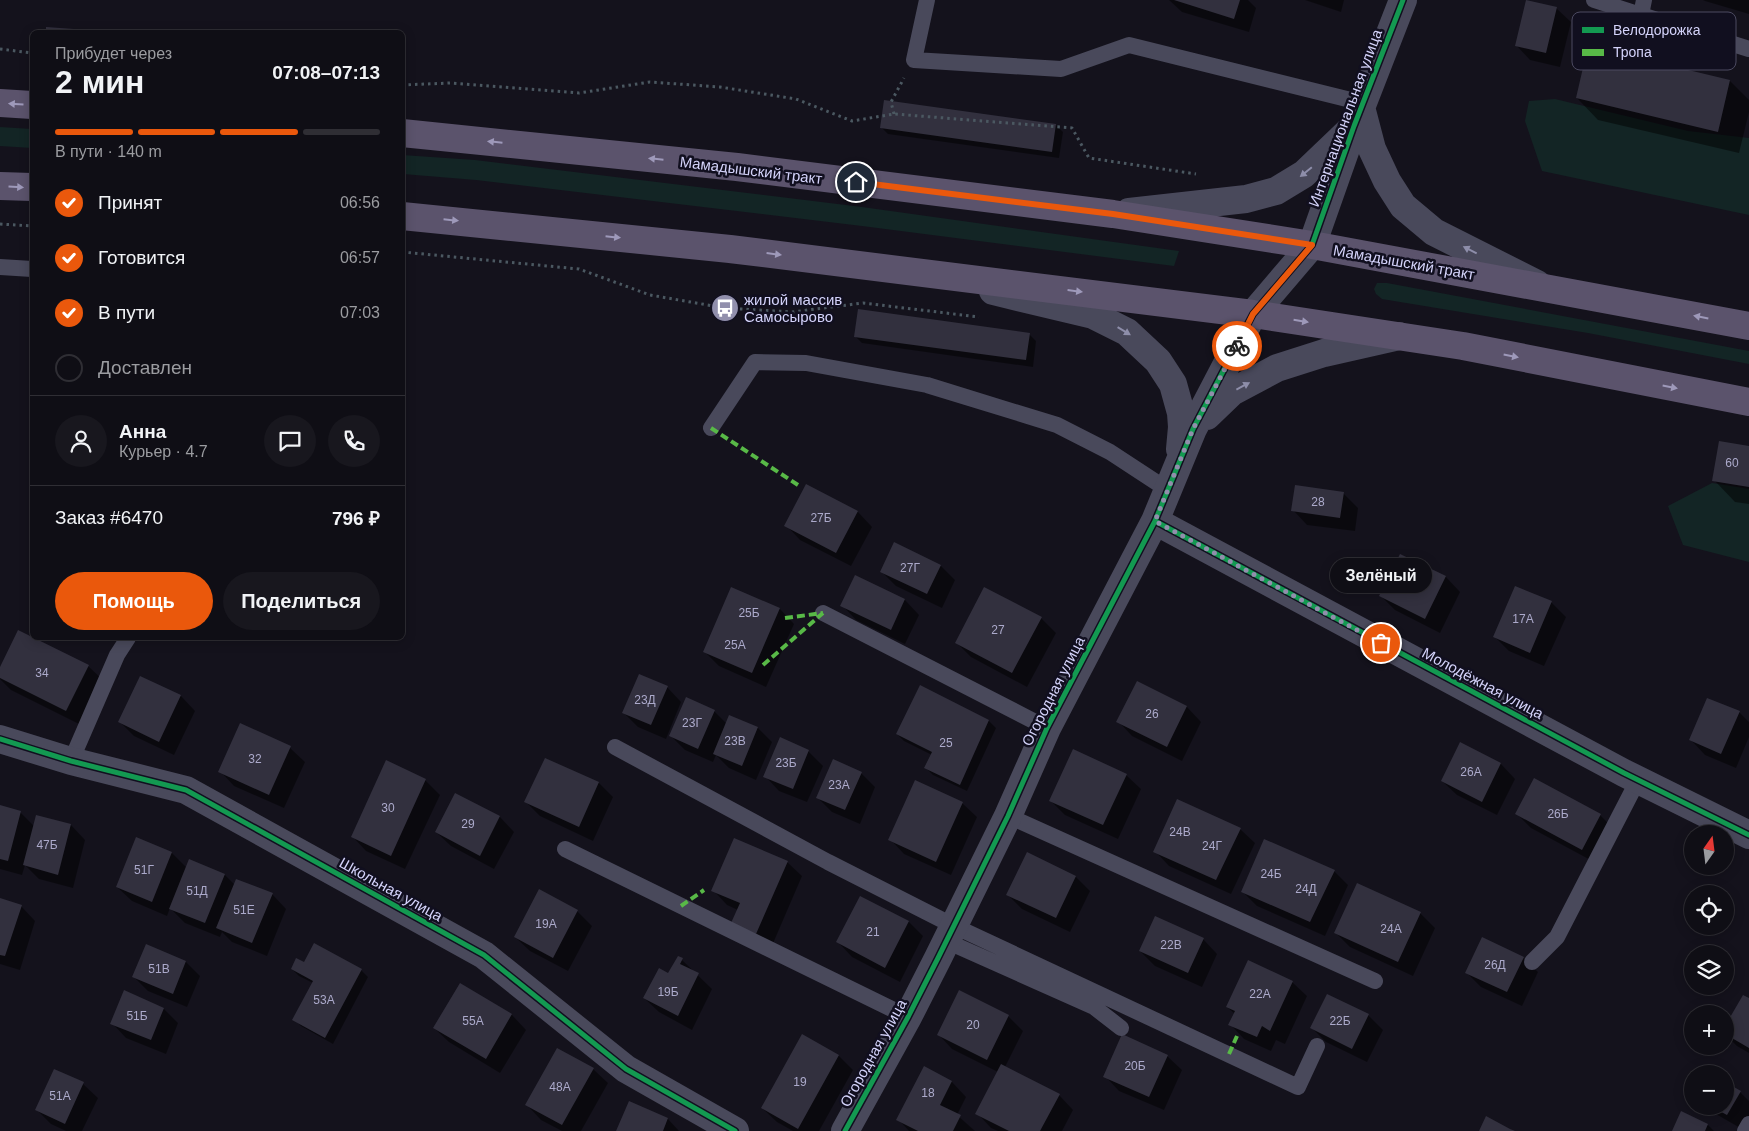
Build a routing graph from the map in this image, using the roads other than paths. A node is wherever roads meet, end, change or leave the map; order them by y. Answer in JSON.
{"nodes":[{"id":1,"x":926,"y":0,"type":"edge"},
{"id":2,"x":1403,"y":0,"type":"edge"},
{"id":3,"x":1594,"y":0,"type":"edge"},
{"id":4,"x":1643,"y":7,"type":"edge"},
{"id":5,"x":1656,"y":12,"type":"edge"},
{"id":6,"x":1736,"y":44,"type":"edge"},
{"id":7,"x":1749,"y":49,"type":"edge"},
{"id":8,"x":0,"y":103,"type":"edge"},
{"id":9,"x":30,"y":105,"type":"edge"},
{"id":10,"x":1360,"y":112,"type":"junction"},
{"id":11,"x":405,"y":133,"type":"edge"},
{"id":12,"x":0,"y":186,"type":"edge"},
{"id":13,"x":30,"y":187,"type":"edge"},
{"id":14,"x":1113,"y":214,"type":"junction"},
{"id":15,"x":405,"y":216,"type":"edge"},
{"id":16,"x":1312,"y":245,"type":"junction"},
{"id":17,"x":0,"y":267,"type":"edge"},
{"id":18,"x":30,"y":269,"type":"edge"},
{"id":19,"x":909,"y":271,"type":"junction"},
{"id":20,"x":1545,"y":288,"type":"junction"},
{"id":21,"x":1253,"y":314,"type":"junction"},
{"id":22,"x":1749,"y":326,"type":"edge"},
{"id":23,"x":1399,"y":336,"type":"junction"},
{"id":24,"x":1749,"y":402,"type":"edge"},
{"id":25,"x":711,"y":428,"type":"dead end"},
{"id":26,"x":1193,"y":429,"type":"junction"},
{"id":27,"x":1173,"y":478,"type":"junction"},
{"id":28,"x":1155,"y":521,"type":"junction"},
{"id":29,"x":823,"y":613,"type":"dead end"},
{"id":30,"x":127,"y":640,"type":"edge"},
{"id":31,"x":1048,"y":728,"type":"junction"},
{"id":32,"x":0,"y":739,"type":"edge"},
{"id":33,"x":615,"y":748,"type":"dead end"},
{"id":34,"x":71,"y":761,"type":"junction"},
{"id":35,"x":1638,"y":780,"type":"junction"},
{"id":36,"x":1008,"y":816,"type":"junction"},
{"id":37,"x":1749,"y":835,"type":"edge"},
{"id":38,"x":565,"y":849,"type":"dead end"},
{"id":39,"x":950,"y":934,"type":"junction"},
{"id":40,"x":1532,"y":962,"type":"dead end"},
{"id":41,"x":1375,"y":981,"type":"dead end"},
{"id":42,"x":908,"y":1017,"type":"junction"},
{"id":43,"x":1121,"y":1028,"type":"dead end"},
{"id":44,"x":1318,"y":1046,"type":"dead end"},
{"id":45,"x":1749,"y":1124,"type":"edge"},
{"id":46,"x":736,"y":1131,"type":"edge"},
{"id":47,"x":844,"y":1131,"type":"edge"},
{"id":48,"x":1745,"y":1131,"type":"edge"}],
"edges":[{"from":1,"to":10,"type":"lane"},
{"from":2,"to":10,"type":"street","name":"Интернациональная улица"},
{"from":3,"to":4,"type":"lane"},
{"from":4,"to":5,"type":"lane"},
{"from":6,"to":7,"type":"lane"},
{"from":9,"to":8,"type":"main road","one_way":true},
{"from":10,"to":14,"type":"street","one_way":true},
{"from":10,"to":16,"type":"street","name":"Интернациональная улица"},
{"from":20,"to":10,"type":"street","one_way":true},
{"from":14,"to":11,"type":"main road","name":"Мамадышский тракт","one_way":true},
{"from":12,"to":13,"type":"main road","one_way":true},
{"from":14,"to":16,"type":"main road","name":"Мамадышский тракт"},
{"from":15,"to":19,"type":"main road","one_way":true},
{"from":16,"to":20,"type":"main road","name":"Мамадышский тракт"},
{"from":16,"to":21,"type":"street","name":"Огородная улица"},
{"from":17,"to":18,"type":"lane"},
{"from":19,"to":21,"type":"main road","one_way":true},
{"from":19,"to":27,"type":"street","one_way":true},
{"from":22,"to":20,"type":"main road","name":"Мамадышский тракт","one_way":true},
{"from":21,"to":23,"type":"main road","one_way":true},
{"from":21,"to":26,"type":"street","name":"Огородная улица"},
{"from":23,"to":24,"type":"main road","one_way":true},
{"from":26,"to":23,"type":"street","one_way":true},
{"from":25,"to":27,"type":"lane"},
{"from":26,"to":27,"type":"street","name":"Огородная улица"},
{"from":27,"to":28,"type":"street","name":"Огородная улица"},
{"from":28,"to":31,"type":"street","name":"Огородная улица"},
{"from":28,"to":35,"type":"street","name":"Молодёжная улица"},
{"from":29,"to":31,"type":"lane"},
{"from":30,"to":34,"type":"lane"},
{"from":31,"to":36,"type":"street","name":"Огородная улица"},
{"from":32,"to":34,"type":"street","name":"Школьная улица"},
{"from":33,"to":39,"type":"lane"},
{"from":34,"to":46,"type":"street","name":"Школьная улица"},
{"from":35,"to":37,"type":"street","name":"Молодёжная улица"},
{"from":35,"to":40,"type":"lane"},
{"from":36,"to":39,"type":"street","name":"Огородная улица"},
{"from":36,"to":41,"type":"lane"},
{"from":38,"to":42,"type":"lane"},
{"from":39,"to":42,"type":"street","name":"Огородная улица"},
{"from":39,"to":43,"type":"lane"},
{"from":39,"to":44,"type":"lane"},
{"from":42,"to":47,"type":"street","name":"Огородная улица"},
{"from":45,"to":48,"type":"lane"}]}
